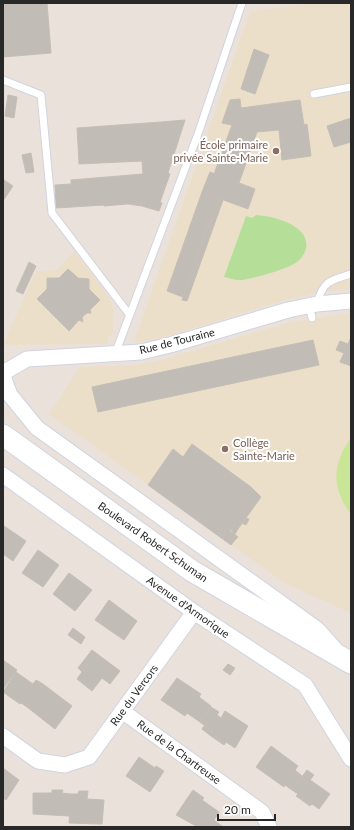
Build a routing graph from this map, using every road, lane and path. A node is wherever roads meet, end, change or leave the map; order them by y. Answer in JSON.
{"nodes":[{"id":1,"x":242,"y":3,"type":"edge"},
{"id":2,"x":3,"y":80,"type":"edge"},
{"id":3,"x":351,"y":87,"type":"edge"},
{"id":4,"x":314,"y":94,"type":"dead end"},
{"id":5,"x":351,"y":274,"type":"edge"},
{"id":6,"x":351,"y":301,"type":"edge"},
{"id":7,"x":313,"y":309,"type":"junction"},
{"id":8,"x":129,"y":314,"type":"junction"},
{"id":9,"x":115,"y":354,"type":"junction"},
{"id":10,"x":3,"y":373,"type":"edge"},
{"id":11,"x":3,"y":376,"type":"edge"},
{"id":12,"x":3,"y":435,"type":"edge"},
{"id":13,"x":3,"y":475,"type":"edge"},
{"id":14,"x":194,"y":612,"type":"junction"},
{"id":15,"x":349,"y":662,"type":"edge"},
{"id":16,"x":122,"y":711,"type":"junction"},
{"id":17,"x":3,"y":736,"type":"edge"},
{"id":18,"x":351,"y":759,"type":"edge"},
{"id":19,"x":268,"y":827,"type":"edge"}],
"edges":[{"from":1,"to":8,"type":"lane"},
{"from":2,"to":8,"type":"lane"},
{"from":3,"to":4,"type":"lane"},
{"from":5,"to":7,"type":"lane"},
{"from":6,"to":7,"type":"street","name":"Rue de Touraine"},
{"from":7,"to":9,"type":"street","name":"Rue de Touraine"},
{"from":8,"to":9,"type":"lane"},
{"from":9,"to":10,"type":"street","name":"Rue de Touraine"},
{"from":11,"to":15,"type":"street"},
{"from":12,"to":15,"type":"main road","name":"Boulevard Robert Schuman"},
{"from":13,"to":14,"type":"street","name":"Avenue d'Armorique"},
{"from":14,"to":16,"type":"street","name":"Rue du Vercors"},
{"from":14,"to":18,"type":"street","name":"Avenue d'Armorique"},
{"from":16,"to":17,"type":"street","name":"Rue du Vercors"},
{"from":16,"to":19,"type":"street","name":"Rue de la Chartreuse"}]}
